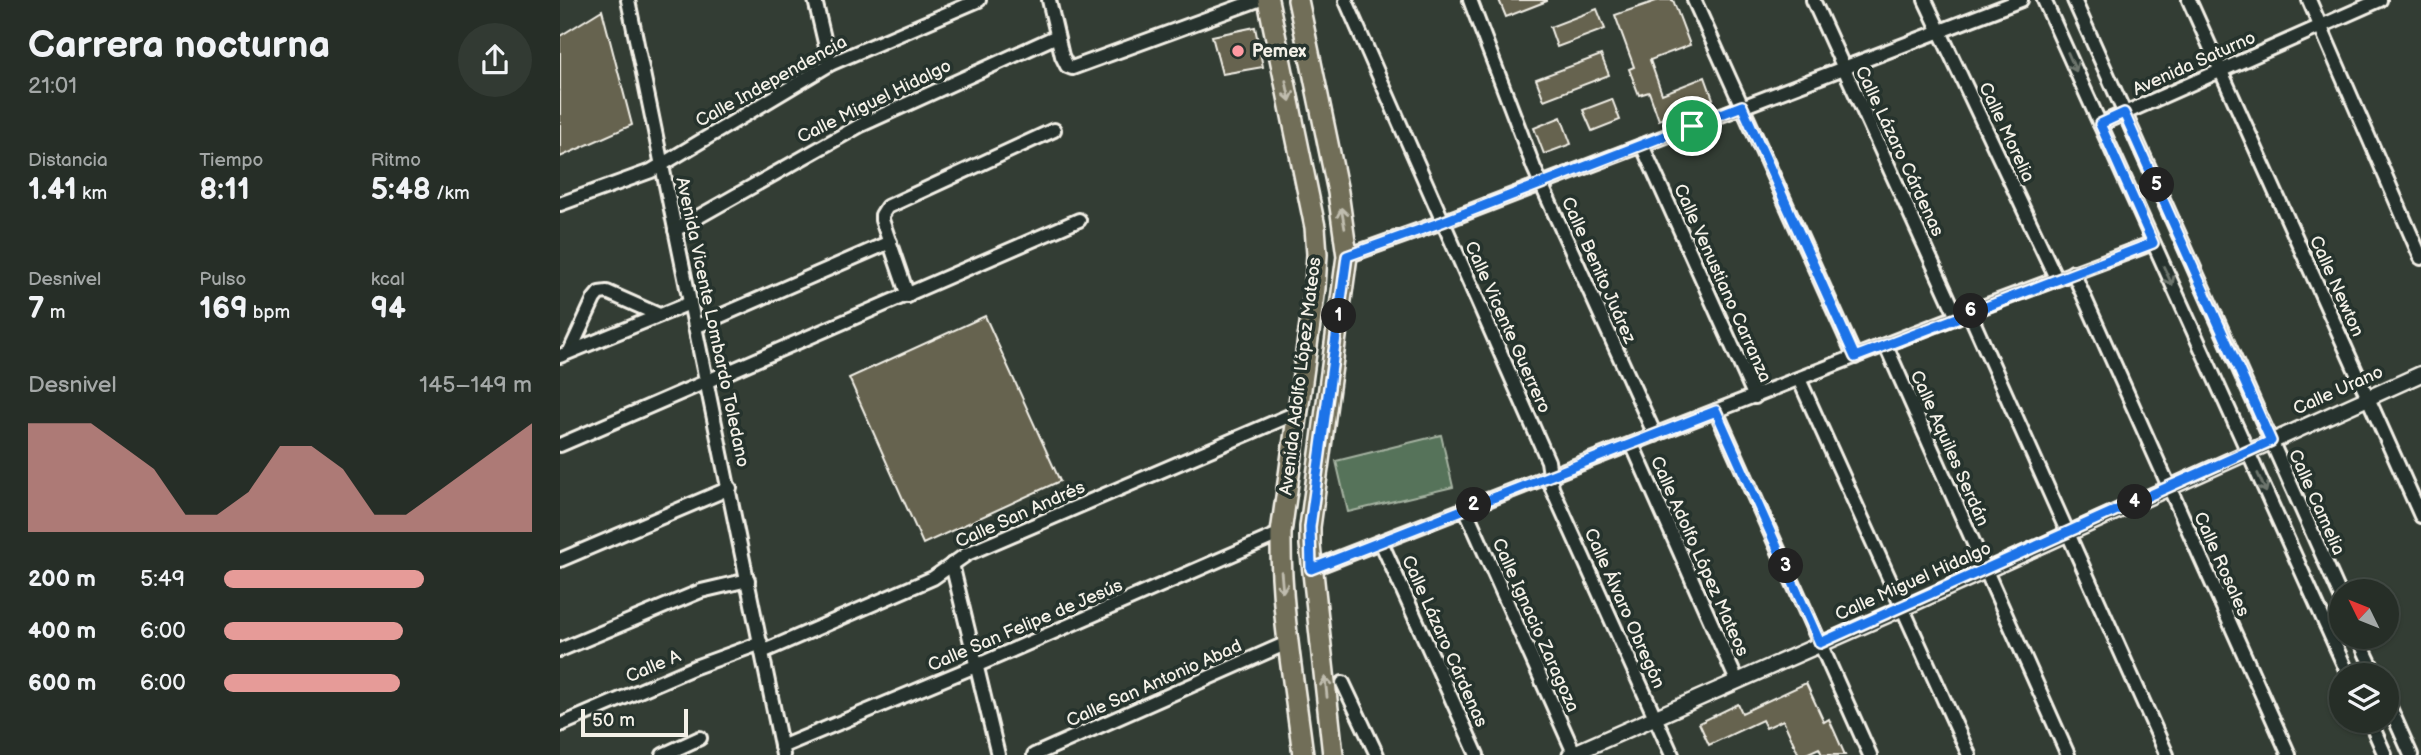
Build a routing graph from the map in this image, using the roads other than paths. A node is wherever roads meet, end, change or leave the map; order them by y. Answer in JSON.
{"nodes":[{"id":1,"x":628,"y":0,"type":"edge"},
{"id":2,"x":814,"y":0,"type":"edge"},
{"id":3,"x":979,"y":0,"type":"edge"},
{"id":4,"x":1049,"y":0,"type":"edge"},
{"id":5,"x":1258,"y":0,"type":"edge"},
{"id":6,"x":1268,"y":0,"type":"edge"},
{"id":7,"x":1298,"y":0,"type":"edge"},
{"id":8,"x":1470,"y":0,"type":"edge"},
{"id":9,"x":1694,"y":0,"type":"edge"},
{"id":10,"x":1813,"y":0,"type":"edge"},
{"id":11,"x":1925,"y":0,"type":"edge"},
{"id":12,"x":2021,"y":0,"type":"edge"},
{"id":13,"x":2044,"y":0,"type":"edge"},
{"id":14,"x":2074,"y":0,"type":"edge"},
{"id":15,"x":2189,"y":0,"type":"edge"},
{"id":16,"x":2309,"y":0,"type":"edge"},
{"id":17,"x":2380,"y":0,"type":"edge"},
{"id":18,"x":1346,"y":2,"type":"edge"},
{"id":19,"x":2320,"y":26,"type":"junction"},
{"id":20,"x":1940,"y":31,"type":"junction"},
{"id":21,"x":1057,"y":36,"type":"junction"},
{"id":22,"x":830,"y":64,"type":"junction"},
{"id":23,"x":1842,"y":68,"type":"junction"},
{"id":24,"x":2220,"y":70,"type":"junction"},
{"id":25,"x":1742,"y":106,"type":"junction"},
{"id":26,"x":2124,"y":113,"type":"junction"},
{"id":27,"x":2100,"y":124,"type":"junction"},
{"id":28,"x":1054,"y":130,"type":"dead end"},
{"id":29,"x":1642,"y":145,"type":"junction"},
{"id":30,"x":662,"y":166,"type":"junction"},
{"id":31,"x":1540,"y":183,"type":"junction"},
{"id":32,"x":560,"y":204,"type":"edge"},
{"id":33,"x":1079,"y":220,"type":"dead end"},
{"id":34,"x":1442,"y":222,"type":"junction"},
{"id":35,"x":676,"y":230,"type":"junction"},
{"id":36,"x":890,"y":242,"type":"junction"},
{"id":37,"x":2153,"y":243,"type":"junction"},
{"id":38,"x":1347,"y":256,"type":"junction"},
{"id":39,"x":2421,"y":258,"type":"edge"},
{"id":40,"x":2073,"y":272,"type":"junction"},
{"id":41,"x":2056,"y":278,"type":"junction"},
{"id":42,"x":908,"y":296,"type":"junction"},
{"id":43,"x":690,"y":303,"type":"junction"},
{"id":44,"x":1963,"y":314,"type":"junction"},
{"id":45,"x":659,"y":315,"type":"junction"},
{"id":46,"x":695,"y":327,"type":"junction"},
{"id":47,"x":1885,"y":346,"type":"junction"},
{"id":48,"x":565,"y":354,"type":"edge"},
{"id":49,"x":1855,"y":357,"type":"junction"},
{"id":50,"x":2421,"y":374,"type":"edge"},
{"id":51,"x":1799,"y":379,"type":"junction"},
{"id":52,"x":707,"y":382,"type":"junction"},
{"id":53,"x":1755,"y":397,"type":"junction"},
{"id":54,"x":2368,"y":397,"type":"junction"},
{"id":55,"x":1716,"y":411,"type":"junction"},
{"id":56,"x":1296,"y":413,"type":"junction"},
{"id":57,"x":1655,"y":435,"type":"junction"},
{"id":58,"x":2271,"y":441,"type":"junction"},
{"id":59,"x":1632,"y":444,"type":"junction"},
{"id":60,"x":560,"y":446,"type":"edge"},
{"id":61,"x":2248,"y":451,"type":"junction"},
{"id":62,"x":1550,"y":475,"type":"junction"},
{"id":63,"x":2168,"y":487,"type":"junction"},
{"id":64,"x":730,"y":488,"type":"junction"},
{"id":65,"x":1465,"y":508,"type":"junction"},
{"id":66,"x":2421,"y":516,"type":"edge"},
{"id":67,"x":1281,"y":533,"type":"junction"},
{"id":68,"x":2067,"y":533,"type":"junction"},
{"id":69,"x":1381,"y":542,"type":"junction"},
{"id":70,"x":560,"y":560,"type":"edge"},
{"id":71,"x":952,"y":564,"type":"junction"},
{"id":72,"x":1311,"y":569,"type":"junction"},
{"id":73,"x":1984,"y":571,"type":"junction"},
{"id":74,"x":2333,"y":579,"type":"edge"},
{"id":75,"x":748,"y":580,"type":"junction"},
{"id":76,"x":1903,"y":608,"type":"junction"},
{"id":77,"x":1287,"y":643,"type":"junction"},
{"id":78,"x":1820,"y":643,"type":"junction"},
{"id":79,"x":761,"y":647,"type":"junction"},
{"id":80,"x":560,"y":650,"type":"edge"},
{"id":81,"x":2343,"y":663,"type":"edge"},
{"id":82,"x":978,"y":665,"type":"junction"},
{"id":83,"x":1737,"y":681,"type":"junction"},
{"id":84,"x":1343,"y":683,"type":"dead end"},
{"id":85,"x":1655,"y":718,"type":"junction"},
{"id":86,"x":560,"y":725,"type":"edge"},
{"id":87,"x":2399,"y":728,"type":"edge"},
{"id":88,"x":2375,"y":733,"type":"edge"},
{"id":89,"x":700,"y":738,"type":"dead end"},
{"id":90,"x":782,"y":751,"type":"edge"},
{"id":91,"x":1300,"y":754,"type":"edge"},
{"id":92,"x":1573,"y":754,"type":"edge"},
{"id":93,"x":663,"y":755,"type":"edge"},
{"id":94,"x":998,"y":755,"type":"edge"},
{"id":95,"x":1034,"y":755,"type":"edge"},
{"id":96,"x":1333,"y":755,"type":"edge"},
{"id":97,"x":1377,"y":755,"type":"edge"},
{"id":98,"x":1477,"y":755,"type":"edge"},
{"id":99,"x":1672,"y":755,"type":"edge"},
{"id":100,"x":1870,"y":755,"type":"edge"},
{"id":101,"x":1969,"y":755,"type":"edge"},
{"id":102,"x":2068,"y":755,"type":"edge"},
{"id":103,"x":2167,"y":755,"type":"edge"},
{"id":104,"x":2289,"y":755,"type":"edge"},
{"id":105,"x":2385,"y":755,"type":"edge"},
{"id":106,"x":2411,"y":755,"type":"edge"}],
"edges":[{"from":1,"to":30,"type":"street","name":"Avenida Vicente Lombardo Toledano"},
{"from":2,"to":22,"type":"street"},
{"from":3,"to":22,"type":"street","name":"Calle Independencia"},
{"from":4,"to":21,"type":"street"},
{"from":5,"to":21,"type":"street"},
{"from":6,"to":56,"type":"main road","name":"Avenida Adolfo López Mateos","one_way":true},
{"from":38,"to":7,"type":"main road","name":"Avenida Adolfo López Mateos","one_way":true},
{"from":8,"to":31,"type":"street","name":"Calle Benito Juárez"},
{"from":9,"to":25,"type":"street"},
{"from":10,"to":23,"type":"street","name":"Calle Lázaro Cárdenas"},
{"from":11,"to":20,"type":"street","name":"Calle Morelia"},
{"from":12,"to":20,"type":"street"},
{"from":13,"to":27,"type":"street","one_way":true},
{"from":14,"to":26,"type":"street","name":"Calle Camelia"},
{"from":15,"to":24,"type":"street","name":"Calle Newton"},
{"from":16,"to":19,"type":"street"},
{"from":17,"to":19,"type":"street","name":"Avenida Saturno"},
{"from":18,"to":34,"type":"street","name":"Calle Vicente Guerrero"},
{"from":19,"to":24,"type":"street","name":"Avenida Saturno"},
{"from":19,"to":39,"type":"street"},
{"from":20,"to":23,"type":"street"},
{"from":20,"to":41,"type":"street","name":"Calle Morelia"},
{"from":21,"to":35,"type":"street","name":"Calle Miguel Hidalgo"},
{"from":22,"to":30,"type":"street","name":"Calle Independencia"},
{"from":23,"to":25,"type":"street"},
{"from":23,"to":44,"type":"street","name":"Calle Lázaro Cárdenas"},
{"from":24,"to":26,"type":"street","name":"Avenida Saturno"},
{"from":24,"to":54,"type":"street","name":"Calle Newton"},
{"from":25,"to":29,"type":"street"},
{"from":25,"to":49,"type":"street"},
{"from":26,"to":27,"type":"street","name":"Avenida Saturno"},
{"from":26,"to":58,"type":"street","name":"Calle Camelia"},
{"from":27,"to":37,"type":"street"},
{"from":28,"to":36,"type":"street"},
{"from":29,"to":31,"type":"street"},
{"from":29,"to":53,"type":"street","name":"Calle Venustiano Carranza"},
{"from":30,"to":32,"type":"street","name":"Calle Independencia"},
{"from":30,"to":35,"type":"street","name":"Avenida Vicente Lombardo Toledano"},
{"from":31,"to":34,"type":"street"},
{"from":31,"to":57,"type":"street","name":"Calle Benito Juárez"},
{"from":33,"to":42,"type":"street"},
{"from":34,"to":38,"type":"street"},
{"from":34,"to":62,"type":"street","name":"Calle Vicente Guerrero"},
{"from":35,"to":43,"type":"street","name":"Avenida Vicente Lombardo Toledano"},
{"from":36,"to":42,"type":"street"},
{"from":36,"to":46,"type":"street"},
{"from":37,"to":40,"type":"street"},
{"from":37,"to":61,"type":"street","one_way":true},
{"from":38,"to":72,"type":"main road","name":"Avenida Adolfo López Mateos"},
{"from":40,"to":41,"type":"street"},
{"from":40,"to":63,"type":"street","name":"Calle Rosales"},
{"from":41,"to":44,"type":"street"},
{"from":42,"to":52,"type":"street"},
{"from":43,"to":45,"type":"street"},
{"from":43,"to":46,"type":"street","name":"Avenida Vicente Lombardo Toledano"},
{"from":44,"to":47,"type":"street"},
{"from":44,"to":68,"type":"street","name":"Calle Lázaro Cárdenas"},
{"from":45,"to":48,"type":"street"},
{"from":45,"to":48,"type":"street"},
{"from":46,"to":52,"type":"street","name":"Avenida Vicente Lombardo Toledano"},
{"from":47,"to":49,"type":"street"},
{"from":47,"to":73,"type":"street","name":"Calle Aquiles Serdán"},
{"from":49,"to":51,"type":"street"},
{"from":50,"to":54,"type":"street","name":"Calle Urano"},
{"from":51,"to":53,"type":"street"},
{"from":51,"to":76,"type":"street"},
{"from":52,"to":60,"type":"street"},
{"from":52,"to":64,"type":"street","name":"Avenida Vicente Lombardo Toledano"},
{"from":53,"to":55,"type":"street"},
{"from":54,"to":58,"type":"street","name":"Calle Urano"},
{"from":54,"to":66,"type":"street","name":"Calle Newton"},
{"from":55,"to":57,"type":"street"},
{"from":55,"to":78,"type":"street"},
{"from":56,"to":67,"type":"main road","name":"Avenida Adolfo López Mateos"},
{"from":56,"to":71,"type":"street","name":"Calle San Andrés"},
{"from":57,"to":59,"type":"street"},
{"from":58,"to":61,"type":"street","name":"Calle Miguel Hidalgo"},
{"from":58,"to":74,"type":"street","name":"Calle Camelia"},
{"from":59,"to":62,"type":"street"},
{"from":59,"to":83,"type":"street","name":"Calle Adolfo López Mateos"},
{"from":61,"to":63,"type":"street","name":"Calle Miguel Hidalgo"},
{"from":61,"to":81,"type":"street","one_way":true},
{"from":62,"to":65,"type":"street"},
{"from":62,"to":85,"type":"street","name":"Calle Álvaro Obregón"},
{"from":63,"to":68,"type":"street","name":"Calle Miguel Hidalgo"},
{"from":63,"to":104,"type":"street","name":"Calle Rosales"},
{"from":64,"to":70,"type":"street"},
{"from":64,"to":75,"type":"street","name":"Avenida Vicente Lombardo Toledano"},
{"from":65,"to":69,"type":"street"},
{"from":65,"to":92,"type":"street","name":"Calle Ignacio Zaragoza"},
{"from":67,"to":77,"type":"main road","name":"Avenida Adolfo López Mateos","one_way":true},
{"from":67,"to":82,"type":"street","name":"Calle San Felipe de Jesús"},
{"from":68,"to":73,"type":"street","name":"Calle Miguel Hidalgo"},
{"from":68,"to":103,"type":"street","name":"Calle Lázaro Cárdenas"},
{"from":69,"to":72,"type":"street"},
{"from":69,"to":98,"type":"street","name":"Calle Lázaro Cárdenas"},
{"from":71,"to":79,"type":"street","name":"Calle San Andrés"},
{"from":71,"to":82,"type":"street"},
{"from":96,"to":72,"type":"main road","name":"Avenida Adolfo López Mateos","one_way":true},
{"from":73,"to":76,"type":"street","name":"Calle Miguel Hidalgo"},
{"from":73,"to":102,"type":"street","name":"Calle Aquiles Serdán"},
{"from":75,"to":79,"type":"street","name":"Avenida Vicente Lombardo Toledano"},
{"from":75,"to":80,"type":"street"},
{"from":76,"to":78,"type":"street","name":"Calle Miguel Hidalgo"},
{"from":76,"to":101,"type":"street"},
{"from":77,"to":91,"type":"main road","name":"Avenida Adolfo López Mateos"},
{"from":77,"to":95,"type":"street","name":"Calle San Antonio Abad"},
{"from":78,"to":83,"type":"street","name":"Calle Miguel Hidalgo"},
{"from":78,"to":100,"type":"street"},
{"from":79,"to":86,"type":"street","name":"Calle A"},
{"from":79,"to":90,"type":"street","name":"Avenida Vicente Lombardo Toledano"},
{"from":82,"to":90,"type":"street","name":"Calle San Felipe de Jesús"},
{"from":82,"to":94,"type":"street"},
{"from":83,"to":85,"type":"street","name":"Calle Miguel Hidalgo"},
{"from":84,"to":97,"type":"street"},
{"from":85,"to":92,"type":"street","name":"Calle Miguel Hidalgo"},
{"from":85,"to":99,"type":"street","name":"Calle Álvaro Obregón"},
{"from":87,"to":106,"type":"street"},
{"from":88,"to":105,"type":"street"},
{"from":89,"to":93,"type":"street"}]}
